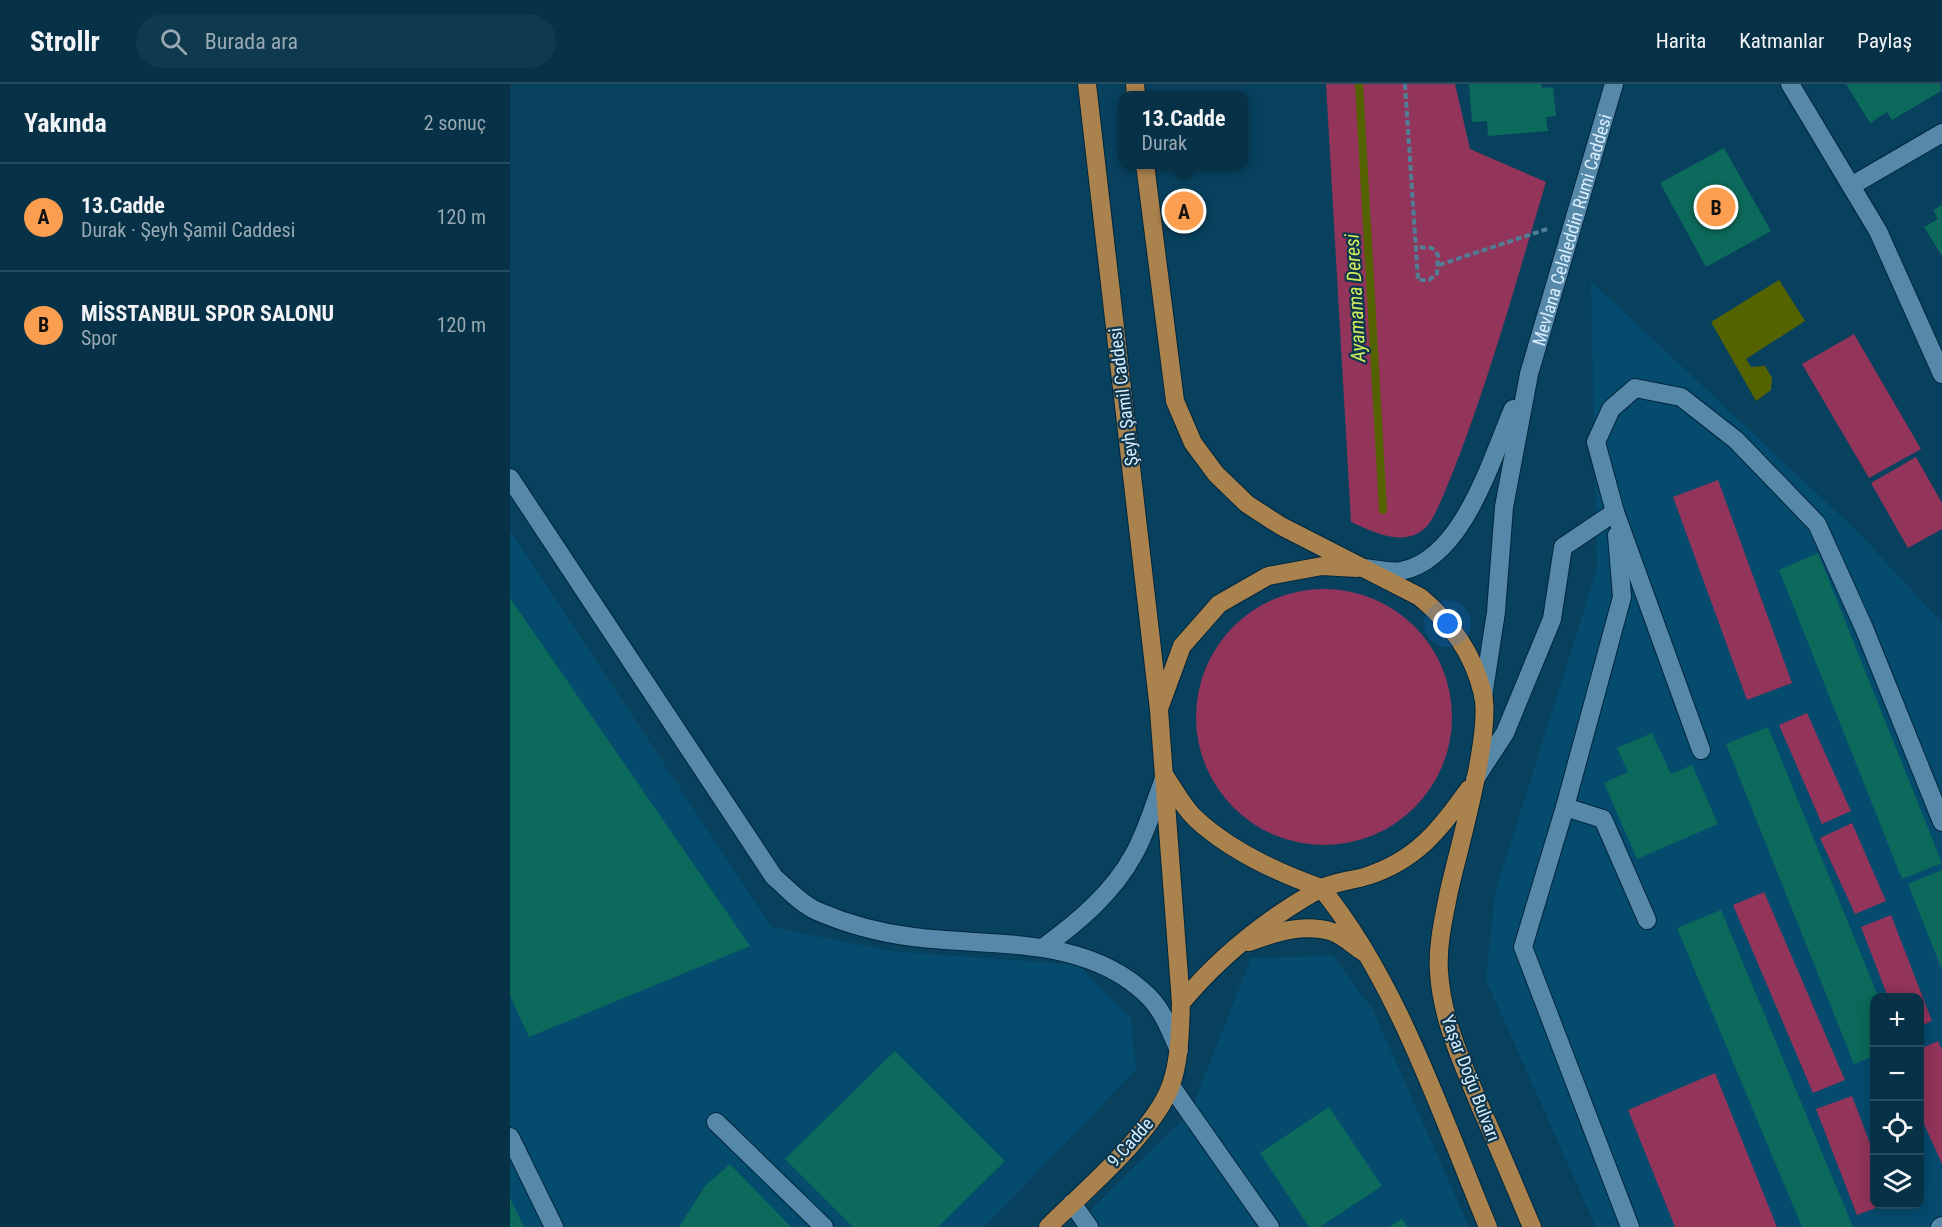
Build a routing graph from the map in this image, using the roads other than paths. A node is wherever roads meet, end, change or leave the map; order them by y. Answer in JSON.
{"nodes":[{"id":1,"x":1087,"y":84,"type":"edge"},
{"id":2,"x":1614,"y":84,"type":"edge"},
{"id":3,"x":1790,"y":84,"type":"edge"},
{"id":4,"x":1942,"y":133,"type":"edge"},
{"id":5,"x":1146,"y":169,"type":"edge"},
{"id":6,"x":1851,"y":186,"type":"junction"},
{"id":7,"x":1529,"y":374,"type":"junction"},
{"id":8,"x":1942,"y":374,"type":"edge"},
{"id":9,"x":510,"y":478,"type":"edge"},
{"id":10,"x":1615,"y":512,"type":"junction"},
{"id":11,"x":1362,"y":568,"type":"junction"},
{"id":12,"x":1483,"y":697,"type":"junction"},
{"id":13,"x":1159,"y":710,"type":"junction"},
{"id":14,"x":1701,"y":750,"type":"dead end"},
{"id":15,"x":1165,"y":776,"type":"junction"},
{"id":16,"x":1473,"y":783,"type":"junction"},
{"id":17,"x":1565,"y":807,"type":"junction"},
{"id":18,"x":1942,"y":822,"type":"edge"},
{"id":19,"x":1321,"y":888,"type":"junction"},
{"id":20,"x":1647,"y":920,"type":"dead end"},
{"id":21,"x":1044,"y":947,"type":"junction"},
{"id":22,"x":1233,"y":948,"type":"junction"},
{"id":23,"x":1368,"y":955,"type":"junction"},
{"id":24,"x":1181,"y":1003,"type":"junction"},
{"id":25,"x":1179,"y":1050,"type":"junction"},
{"id":26,"x":1171,"y":1086,"type":"junction"},
{"id":27,"x":716,"y":1122,"type":"dead end"},
{"id":28,"x":510,"y":1137,"type":"edge"},
{"id":29,"x":1072,"y":1203,"type":"junction"},
{"id":30,"x":554,"y":1227,"type":"edge"},
{"id":31,"x":824,"y":1227,"type":"edge"},
{"id":32,"x":1048,"y":1227,"type":"edge"},
{"id":33,"x":1089,"y":1227,"type":"edge"},
{"id":34,"x":1270,"y":1227,"type":"edge"},
{"id":35,"x":1488,"y":1227,"type":"edge"},
{"id":36,"x":1532,"y":1227,"type":"edge"},
{"id":37,"x":1630,"y":1227,"type":"edge"}],
"edges":[{"from":1,"to":13,"type":"main road","name":"Şeyh Şamil Caddesi"},
{"from":2,"to":7,"type":"street","name":"Mevlana Celaleddin Rumi Caddesi"},
{"from":3,"to":6,"type":"street"},
{"from":4,"to":6,"type":"street"},
{"from":5,"to":11,"type":"main road"},
{"from":6,"to":8,"type":"street"},
{"from":7,"to":11,"type":"street"},
{"from":7,"to":12,"type":"street"},
{"from":9,"to":21,"type":"street"},
{"from":10,"to":14,"type":"street"},
{"from":10,"to":16,"type":"street"},
{"from":10,"to":17,"type":"street"},
{"from":10,"to":18,"type":"street"},
{"from":11,"to":12,"type":"main road","name":"Yaşar Doğu Bulvarı"},
{"from":11,"to":13,"type":"main road"},
{"from":12,"to":16,"type":"main road","name":"Yaşar Doğu Bulvarı"},
{"from":13,"to":15,"type":"main road","name":"Şeyh Şamil Caddesi"},
{"from":15,"to":19,"type":"main road"},
{"from":15,"to":21,"type":"street"},
{"from":15,"to":24,"type":"main road","name":"9.Cadde"},
{"from":16,"to":19,"type":"main road"},
{"from":16,"to":36,"type":"main road","name":"Yaşar Doğu Bulvarı"},
{"from":17,"to":20,"type":"street"},
{"from":17,"to":37,"type":"street"},
{"from":19,"to":22,"type":"main road"},
{"from":19,"to":23,"type":"main road"},
{"from":21,"to":25,"type":"street"},
{"from":22,"to":23,"type":"main road"},
{"from":22,"to":24,"type":"main road"},
{"from":23,"to":35,"type":"main road"},
{"from":24,"to":25,"type":"main road","name":"9.Cadde"},
{"from":25,"to":26,"type":"main road","name":"9.Cadde"},
{"from":26,"to":29,"type":"main road","name":"9.Cadde"},
{"from":26,"to":34,"type":"street"},
{"from":27,"to":31,"type":"street"},
{"from":28,"to":30,"type":"street"},
{"from":29,"to":32,"type":"main road","name":"9.Cadde"},
{"from":29,"to":33,"type":"street"}]}
